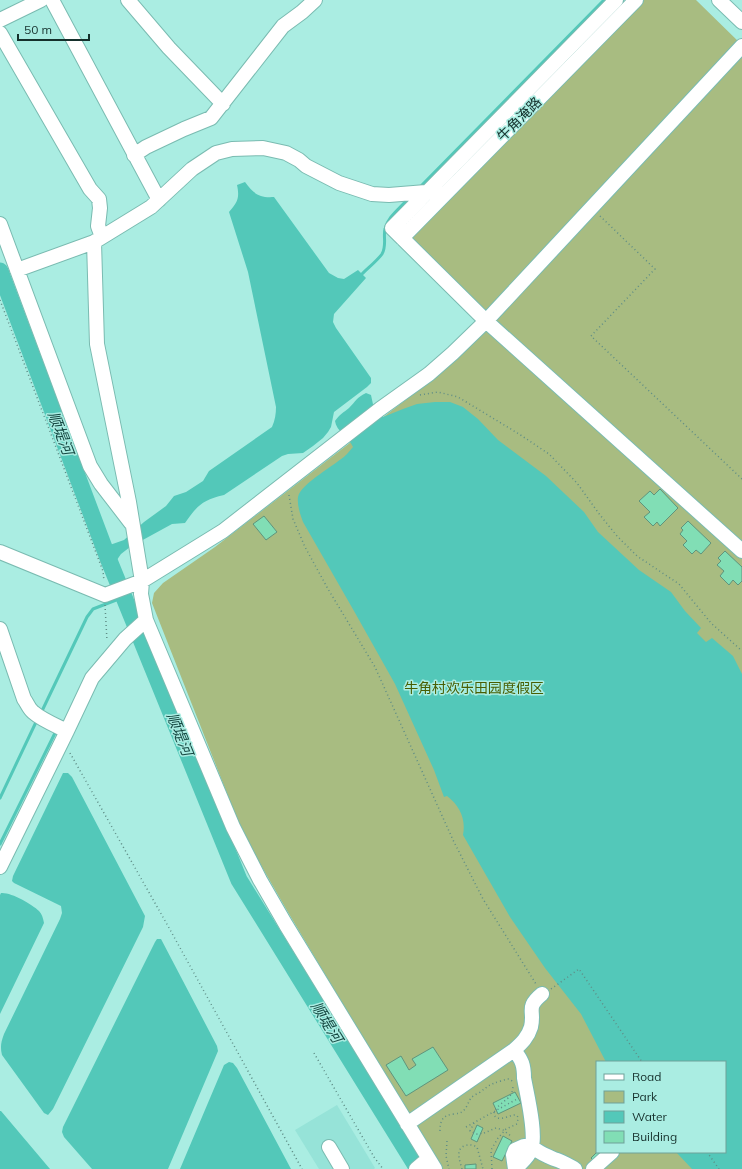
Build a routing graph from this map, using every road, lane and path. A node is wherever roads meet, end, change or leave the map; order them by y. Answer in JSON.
{"nodes":[{"id":1,"x":41,"y":0,"type":"edge"},
{"id":2,"x":52,"y":0,"type":"edge"},
{"id":3,"x":128,"y":0,"type":"edge"},
{"id":4,"x":315,"y":0,"type":"edge"},
{"id":5,"x":616,"y":0,"type":"edge"},
{"id":6,"x":636,"y":0,"type":"edge"},
{"id":7,"x":719,"y":0,"type":"edge"},
{"id":8,"x":0,"y":20,"type":"edge"},
{"id":9,"x":742,"y":22,"type":"edge"},
{"id":10,"x":0,"y":33,"type":"edge"},
{"id":11,"x":742,"y":46,"type":"edge"},
{"id":12,"x":223,"y":104,"type":"junction"},
{"id":13,"x":134,"y":156,"type":"junction"},
{"id":14,"x":426,"y":192,"type":"junction"},
{"id":15,"x":445,"y":194,"type":"junction"},
{"id":16,"x":159,"y":200,"type":"junction"},
{"id":17,"x":591,"y":208,"type":"junction"},
{"id":18,"x":0,"y":224,"type":"edge"},
{"id":19,"x":402,"y":238,"type":"junction"},
{"id":20,"x":98,"y":239,"type":"junction"},
{"id":21,"x":17,"y":270,"type":"junction"},
{"id":22,"x":0,"y":300,"type":"edge"},
{"id":23,"x":486,"y":321,"type":"junction"},
{"id":24,"x":417,"y":395,"type":"dead end"},
{"id":25,"x":742,"y":479,"type":"edge"},
{"id":26,"x":288,"y":480,"type":"junction"},
{"id":27,"x":133,"y":525,"type":"junction"},
{"id":28,"x":0,"y":552,"type":"edge"},
{"id":29,"x":742,"y":552,"type":"edge"},
{"id":30,"x":138,"y":583,"type":"junction"},
{"id":31,"x":105,"y":602,"type":"junction"},
{"id":32,"x":146,"y":620,"type":"junction"},
{"id":33,"x":0,"y":629,"type":"edge"},
{"id":34,"x":742,"y":652,"type":"edge"},
{"id":35,"x":109,"y":658,"type":"junction"},
{"id":36,"x":65,"y":736,"type":"junction"},
{"id":37,"x":0,"y":867,"type":"edge"},
{"id":38,"x":548,"y":990,"type":"junction"},
{"id":39,"x":514,"y":1050,"type":"junction"},
{"id":40,"x":314,"y":1053,"type":"dead end"},
{"id":41,"x":641,"y":1061,"type":"edge"},
{"id":42,"x":527,"y":1093,"type":"junction"},
{"id":43,"x":495,"y":1111,"type":"junction"},
{"id":44,"x":474,"y":1123,"type":"junction"},
{"id":45,"x":407,"y":1124,"type":"junction"},
{"id":46,"x":466,"y":1127,"type":"dead end"},
{"id":47,"x":440,"y":1131,"type":"dead end"},
{"id":48,"x":511,"y":1136,"type":"dead end"},
{"id":49,"x":447,"y":1141,"type":"dead end"},
{"id":50,"x":532,"y":1146,"type":"junction"},
{"id":51,"x":329,"y":1148,"type":"dead end"},
{"id":52,"x":708,"y":1153,"type":"edge"},
{"id":53,"x":426,"y":1165,"type":"edge"},
{"id":54,"x":302,"y":1169,"type":"edge"},
{"id":55,"x":342,"y":1169,"type":"edge"},
{"id":56,"x":383,"y":1169,"type":"edge"},
{"id":57,"x":449,"y":1169,"type":"edge"},
{"id":58,"x":462,"y":1169,"type":"edge"},
{"id":59,"x":483,"y":1169,"type":"edge"},
{"id":60,"x":492,"y":1169,"type":"edge"},
{"id":61,"x":515,"y":1169,"type":"edge"},
{"id":62,"x":575,"y":1169,"type":"edge"},
{"id":63,"x":719,"y":1169,"type":"edge"}],
"edges":[{"from":1,"to":8,"type":"street"},
{"from":2,"to":13,"type":"street"},
{"from":3,"to":12,"type":"street"},
{"from":4,"to":12,"type":"street"},
{"from":5,"to":14,"type":"street","name":"牛角淹路"},
{"from":6,"to":15,"type":"street","name":"牛角淹路"},
{"from":7,"to":9,"type":"street"},
{"from":10,"to":20,"type":"street"},
{"from":11,"to":17,"type":"street"},
{"from":12,"to":13,"type":"street"},
{"from":13,"to":16,"type":"street"},
{"from":14,"to":15,"type":"street"},
{"from":14,"to":16,"type":"street"},
{"from":14,"to":19,"type":"street","name":"牛角淹路"},
{"from":15,"to":19,"type":"street","name":"牛角淹路"},
{"from":16,"to":20,"type":"street"},
{"from":17,"to":23,"type":"street"},
{"from":17,"to":25,"type":"path"},
{"from":18,"to":21,"type":"street"},
{"from":19,"to":23,"type":"street"},
{"from":20,"to":21,"type":"street"},
{"from":20,"to":27,"type":"street"},
{"from":21,"to":27,"type":"street"},
{"from":22,"to":31,"type":"path"},
{"from":23,"to":26,"type":"street"},
{"from":23,"to":29,"type":"street"},
{"from":24,"to":34,"type":"path"},
{"from":26,"to":30,"type":"street"},
{"from":26,"to":38,"type":"path"},
{"from":27,"to":30,"type":"street"},
{"from":28,"to":31,"type":"street"},
{"from":30,"to":31,"type":"street"},
{"from":30,"to":32,"type":"street"},
{"from":31,"to":35,"type":"path"},
{"from":32,"to":35,"type":"street"},
{"from":32,"to":45,"type":"street"},
{"from":33,"to":36,"type":"street"},
{"from":35,"to":36,"type":"street"},
{"from":36,"to":37,"type":"street"},
{"from":36,"to":54,"type":"path"},
{"from":38,"to":39,"type":"street"},
{"from":38,"to":41,"type":"path"},
{"from":39,"to":42,"type":"street"},
{"from":39,"to":45,"type":"street"},
{"from":40,"to":56,"type":"path"},
{"from":42,"to":43,"type":"path"},
{"from":42,"to":50,"type":"street"},
{"from":43,"to":44,"type":"path"},
{"from":43,"to":47,"type":"path"},
{"from":43,"to":60,"type":"path"},
{"from":44,"to":46,"type":"path"},
{"from":44,"to":48,"type":"path","bridge":true},
{"from":45,"to":53,"type":"street"},
{"from":49,"to":57,"type":"path"},
{"from":50,"to":61,"type":"street"},
{"from":50,"to":62,"type":"street"},
{"from":51,"to":55,"type":"street"},
{"from":52,"to":63,"type":"path"},
{"from":58,"to":59,"type":"path"}]}
